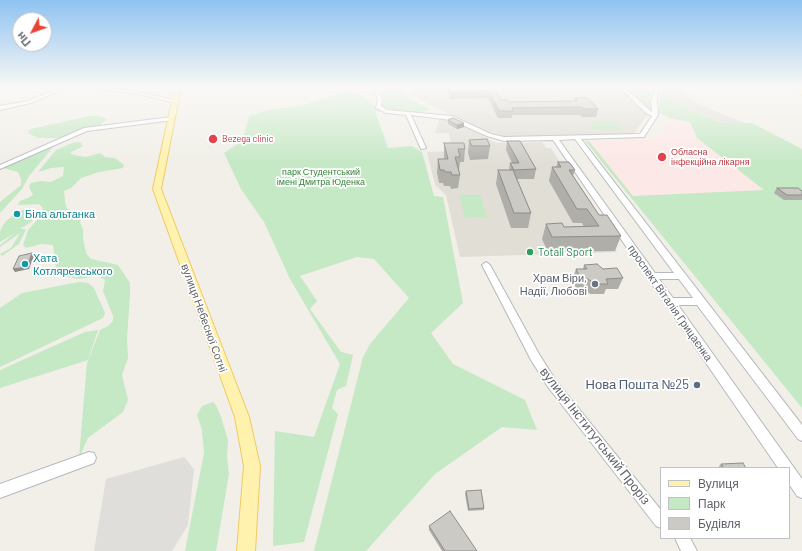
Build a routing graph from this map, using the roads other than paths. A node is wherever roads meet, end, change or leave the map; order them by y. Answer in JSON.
{"nodes":[{"id":1,"x":172,"y":113,"type":"edge"},
{"id":2,"x":399,"y":113,"type":"edge"},
{"id":3,"x":650,"y":113,"type":"edge"},
{"id":4,"x":408,"y":114,"type":"junction"},
{"id":5,"x":655,"y":115,"type":"joint"},
{"id":6,"x":171,"y":119,"type":"junction"},
{"id":7,"x":576,"y":137,"type":"junction"},
{"id":8,"x":555,"y":138,"type":"junction"},
{"id":9,"x":423,"y":148,"type":"dead end"},
{"id":10,"x":0,"y":167,"type":"edge"},
{"id":11,"x":486,"y":265,"type":"dead end"},
{"id":12,"x":652,"y":276,"type":"junction"},
{"id":13,"x":681,"y":276,"type":"junction"},
{"id":14,"x":700,"y":301,"type":"junction"},
{"id":15,"x":670,"y":302,"type":"junction"},
{"id":16,"x":802,"y":435,"type":"edge"},
{"id":17,"x":89,"y":458,"type":"dead end"},
{"id":18,"x":785,"y":467,"type":"edge"},
{"id":19,"x":790,"y":473,"type":"edge"},
{"id":20,"x":0,"y":491,"type":"edge"},
{"id":21,"x":802,"y":491,"type":"edge"},
{"id":22,"x":660,"y":520,"type":"edge"},
{"id":23,"x":683,"y":539,"type":"edge"},
{"id":24,"x":246,"y":551,"type":"edge"},
{"id":25,"x":689,"y":551,"type":"edge"}],
"edges":[{"from":1,"to":6,"type":"main road","name":"вулиця Небесної Сотні"},
{"from":2,"to":4,"type":"street"},
{"from":3,"to":5,"type":"street"},
{"from":4,"to":8,"type":"street"},
{"from":4,"to":9,"type":"street"},
{"from":5,"to":7,"type":"street"},
{"from":6,"to":10,"type":"street"},
{"from":6,"to":24,"type":"main road","name":"вулиця Небесної Сотні"},
{"from":7,"to":8,"type":"street"},
{"from":7,"to":13,"type":"street","name":"проспект Віталія Грицаєнка"},
{"from":8,"to":12,"type":"street","name":"проспект Віталія Грицаєнка"},
{"from":11,"to":22,"type":"street","name":"вулиця Інститутський Проріз"},
{"from":12,"to":13,"type":"street"},
{"from":12,"to":15,"type":"street","name":"проспект Віталія Грицаєнка"},
{"from":13,"to":14,"type":"street","name":"проспект Віталія Грицаєнка"},
{"from":14,"to":15,"type":"street"},
{"from":14,"to":16,"type":"street","name":"проспект Віталія Грицаєнка"},
{"from":15,"to":18,"type":"street","name":"проспект Віталія Грицаєнка"},
{"from":17,"to":20,"type":"street"},
{"from":19,"to":21,"type":"street"},
{"from":23,"to":25,"type":"street"}]}
